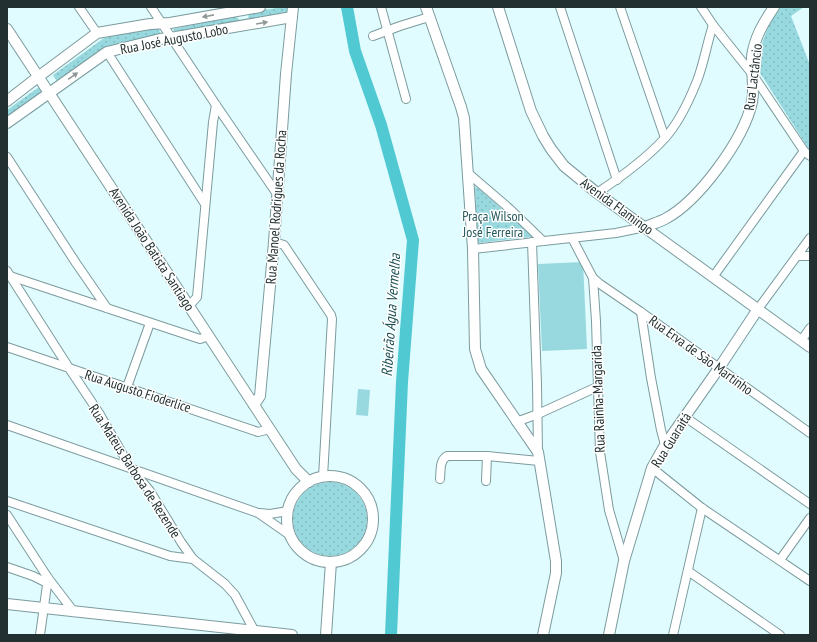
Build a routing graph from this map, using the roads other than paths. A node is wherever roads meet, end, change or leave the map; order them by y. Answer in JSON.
{"nodes":[{"id":1,"x":79,"y":7,"type":"edge"},
{"id":2,"x":151,"y":7,"type":"edge"},
{"id":3,"x":260,"y":7,"type":"edge"},
{"id":4,"x":381,"y":7,"type":"edge"},
{"id":5,"x":498,"y":7,"type":"edge"},
{"id":6,"x":560,"y":7,"type":"edge"},
{"id":7,"x":620,"y":7,"type":"edge"},
{"id":8,"x":774,"y":7,"type":"edge"},
{"id":9,"x":702,"y":8,"type":"edge"},
{"id":10,"x":234,"y":9,"type":"edge"},
{"id":11,"x":292,"y":12,"type":"edge"},
{"id":12,"x":427,"y":12,"type":"edge"},
{"id":13,"x":161,"y":23,"type":"junction"},
{"id":14,"x":713,"y":25,"type":"junction"},
{"id":15,"x":245,"y":26,"type":"junction"},
{"id":16,"x":7,"y":29,"type":"edge"},
{"id":17,"x":387,"y":31,"type":"junction"},
{"id":18,"x":97,"y":34,"type":"junction"},
{"id":19,"x":373,"y":36,"type":"dead end"},
{"id":20,"x":171,"y":38,"type":"junction"},
{"id":21,"x":108,"y":52,"type":"junction"},
{"id":22,"x":753,"y":75,"type":"junction"},
{"id":23,"x":38,"y":77,"type":"junction"},
{"id":24,"x":50,"y":93,"type":"junction"},
{"id":25,"x":406,"y":99,"type":"dead end"},
{"id":26,"x":7,"y":101,"type":"edge"},
{"id":27,"x":216,"y":105,"type":"junction"},
{"id":28,"x":7,"y":123,"type":"edge"},
{"id":29,"x":665,"y":138,"type":"junction"},
{"id":30,"x":808,"y":152,"type":"edge"},
{"id":31,"x":7,"y":156,"type":"edge"},
{"id":32,"x":468,"y":174,"type":"junction"},
{"id":33,"x":617,"y":180,"type":"junction"},
{"id":34,"x":597,"y":193,"type":"junction"},
{"id":35,"x":277,"y":194,"type":"junction"},
{"id":36,"x":205,"y":204,"type":"junction"},
{"id":37,"x":645,"y":226,"type":"junction"},
{"id":38,"x":572,"y":238,"type":"junction"},
{"id":39,"x":810,"y":238,"type":"edge"},
{"id":40,"x":543,"y":241,"type":"junction"},
{"id":41,"x":274,"y":242,"type":"junction"},
{"id":42,"x":532,"y":242,"type":"junction"},
{"id":43,"x":472,"y":249,"type":"junction"},
{"id":44,"x":797,"y":256,"type":"junction"},
{"id":45,"x":810,"y":256,"type":"edge"},
{"id":46,"x":8,"y":274,"type":"edge"},
{"id":47,"x":713,"y":276,"type":"junction"},
{"id":48,"x":593,"y":278,"type":"junction"},
{"id":49,"x":89,"y":283,"type":"junction"},
{"id":50,"x":34,"y":284,"type":"junction"},
{"id":51,"x":25,"y":298,"type":"junction"},
{"id":52,"x":83,"y":301,"type":"junction"},
{"id":53,"x":189,"y":306,"type":"junction"},
{"id":54,"x":107,"y":308,"type":"junction"},
{"id":55,"x":758,"y":309,"type":"junction"},
{"id":56,"x":641,"y":312,"type":"junction"},
{"id":57,"x":150,"y":323,"type":"junction"},
{"id":58,"x":810,"y":328,"type":"edge"},
{"id":59,"x":209,"y":336,"type":"junction"},
{"id":60,"x":801,"y":341,"type":"junction"},
{"id":61,"x":7,"y":347,"type":"edge"},
{"id":62,"x":810,"y":347,"type":"edge"},
{"id":63,"x":69,"y":368,"type":"junction"},
{"id":64,"x":719,"y":368,"type":"junction"},
{"id":65,"x":128,"y":387,"type":"junction"},
{"id":66,"x":597,"y":387,"type":"junction"},
{"id":67,"x":254,"y":405,"type":"junction"},
{"id":68,"x":538,"y":414,"type":"junction"},
{"id":69,"x":685,"y":417,"type":"junction"},
{"id":70,"x":516,"y":422,"type":"junction"},
{"id":71,"x":7,"y":425,"type":"edge"},
{"id":72,"x":270,"y":429,"type":"junction"},
{"id":73,"x":810,"y":433,"type":"edge"},
{"id":74,"x":665,"y":445,"type":"junction"},
{"id":75,"x":488,"y":456,"type":"junction"},
{"id":76,"x":538,"y":456,"type":"junction"},
{"id":77,"x":130,"y":467,"type":"junction"},
{"id":78,"x":652,"y":468,"type":"junction"},
{"id":79,"x":296,"y":470,"type":"junction"},
{"id":80,"x":323,"y":477,"type":"junction"},
{"id":81,"x":440,"y":479,"type":"dead end"},
{"id":82,"x":486,"y":481,"type":"dead end"},
{"id":83,"x":309,"y":482,"type":"junction"},
{"id":84,"x":297,"y":492,"type":"junction"},
{"id":85,"x":7,"y":500,"type":"edge"},
{"id":86,"x":810,"y":504,"type":"edge"},
{"id":87,"x":702,"y":508,"type":"junction"},
{"id":88,"x":288,"y":511,"type":"junction"},
{"id":89,"x":258,"y":513,"type":"junction"},
{"id":90,"x":7,"y":515,"type":"edge"},
{"id":91,"x":810,"y":518,"type":"edge"},
{"id":92,"x":291,"y":536,"type":"junction"},
{"id":93,"x":193,"y":559,"type":"junction"},
{"id":94,"x":780,"y":560,"type":"junction"},
{"id":95,"x":624,"y":561,"type":"junction"},
{"id":96,"x":331,"y":562,"type":"junction"},
{"id":97,"x":7,"y":567,"type":"edge"},
{"id":98,"x":688,"y":572,"type":"junction"},
{"id":99,"x":47,"y":580,"type":"junction"},
{"id":100,"x":810,"y":581,"type":"edge"},
{"id":101,"x":7,"y":604,"type":"edge"},
{"id":102,"x":42,"y":608,"type":"junction"},
{"id":103,"x":74,"y":612,"type":"junction"},
{"id":104,"x":254,"y":633,"type":"edge"},
{"id":105,"x":674,"y":634,"type":"edge"},
{"id":106,"x":40,"y":635,"type":"edge"},
{"id":107,"x":292,"y":635,"type":"edge"},
{"id":108,"x":326,"y":635,"type":"edge"},
{"id":109,"x":543,"y":635,"type":"edge"},
{"id":110,"x":609,"y":635,"type":"edge"},
{"id":111,"x":780,"y":635,"type":"edge"}],
"edges":[{"from":1,"to":18,"type":"street"},
{"from":2,"to":13,"type":"street"},
{"from":3,"to":10,"type":"street","name":"Rua José Augusto Lobo"},
{"from":4,"to":17,"type":"street"},
{"from":5,"to":34,"type":"street","name":"Avenida Flamingo"},
{"from":6,"to":33,"type":"street"},
{"from":7,"to":29,"type":"street"},
{"from":8,"to":22,"type":"street","name":"Rua Lactâncio"},
{"from":9,"to":14,"type":"street"},
{"from":10,"to":13,"type":"street","name":"Rua José Augusto Lobo","one_way":true},
{"from":10,"to":15,"type":"street"},
{"from":15,"to":11,"type":"street","name":"Rua José Augusto Lobo","one_way":true},
{"from":11,"to":35,"type":"street","name":"Rua Manoel Rodrigues da Rocha"},
{"from":12,"to":17,"type":"street"},
{"from":12,"to":32,"type":"street"},
{"from":13,"to":18,"type":"street","name":"Rua José Augusto Lobo"},
{"from":13,"to":20,"type":"street"},
{"from":14,"to":22,"type":"street"},
{"from":14,"to":29,"type":"street"},
{"from":15,"to":20,"type":"street","name":"Rua José Augusto Lobo"},
{"from":16,"to":23,"type":"street","name":"Avenida João Batista Santiago"},
{"from":17,"to":19,"type":"street"},
{"from":17,"to":25,"type":"street"},
{"from":18,"to":23,"type":"street","name":"Rua José Augusto Lobo"},
{"from":20,"to":21,"type":"street","name":"Rua José Augusto Lobo"},
{"from":20,"to":27,"type":"street"},
{"from":24,"to":21,"type":"street","name":"Rua José Augusto Lobo","one_way":true},
{"from":21,"to":36,"type":"street"},
{"from":22,"to":30,"type":"street"},
{"from":22,"to":37,"type":"street","name":"Rua Lactâncio"},
{"from":23,"to":24,"type":"street","name":"Avenida João Batista Santiago"},
{"from":23,"to":26,"type":"street","name":"Rua José Augusto Lobo"},
{"from":24,"to":28,"type":"street","name":"Rua José Augusto Lobo"},
{"from":24,"to":53,"type":"street","name":"Avenida João Batista Santiago"},
{"from":27,"to":35,"type":"street"},
{"from":27,"to":36,"type":"street"},
{"from":29,"to":33,"type":"street"},
{"from":30,"to":47,"type":"street"},
{"from":31,"to":49,"type":"street"},
{"from":32,"to":40,"type":"street"},
{"from":32,"to":43,"type":"street"},
{"from":33,"to":34,"type":"street"},
{"from":34,"to":37,"type":"street","name":"Avenida Flamingo"},
{"from":35,"to":41,"type":"street","name":"Rua Manoel Rodrigues da Rocha"},
{"from":36,"to":53,"type":"street"},
{"from":37,"to":38,"type":"street"},
{"from":37,"to":47,"type":"street","name":"Avenida Flamingo"},
{"from":38,"to":40,"type":"street"},
{"from":38,"to":48,"type":"street","name":"Rua Rainha-Margarida"},
{"from":39,"to":44,"type":"street"},
{"from":40,"to":42,"type":"street"},
{"from":41,"to":67,"type":"street","name":"Rua Manoel Rodrigues da Rocha"},
{"from":41,"to":80,"type":"street"},
{"from":42,"to":43,"type":"street"},
{"from":42,"to":68,"type":"street"},
{"from":43,"to":70,"type":"street"},
{"from":44,"to":45,"type":"street"},
{"from":44,"to":55,"type":"street"},
{"from":46,"to":50,"type":"street"},
{"from":46,"to":51,"type":"street","name":"Rua Mateus Barbosa de Rezende"},
{"from":47,"to":55,"type":"street","name":"Avenida Flamingo"},
{"from":48,"to":56,"type":"street","name":"Rua Erva de São Martinho"},
{"from":48,"to":66,"type":"street","name":"Rua Rainha-Margarida"},
{"from":49,"to":52,"type":"street"},
{"from":49,"to":54,"type":"street"},
{"from":50,"to":51,"type":"street"},
{"from":50,"to":52,"type":"street"},
{"from":51,"to":63,"type":"street","name":"Rua Mateus Barbosa de Rezende"},
{"from":52,"to":54,"type":"street"},
{"from":53,"to":59,"type":"street","name":"Avenida João Batista Santiago"},
{"from":54,"to":57,"type":"street"},
{"from":55,"to":60,"type":"street","name":"Avenida Flamingo"},
{"from":55,"to":64,"type":"street","name":"Rua Guaraitá"},
{"from":56,"to":64,"type":"street","name":"Rua Erva de São Martinho"},
{"from":56,"to":74,"type":"street"},
{"from":57,"to":59,"type":"street"},
{"from":57,"to":65,"type":"street"},
{"from":58,"to":60,"type":"street"},
{"from":59,"to":67,"type":"street","name":"Avenida João Batista Santiago"},
{"from":60,"to":62,"type":"street","name":"Avenida Flamingo"},
{"from":61,"to":63,"type":"street","name":"Rua Augusto Fioderlice"},
{"from":63,"to":65,"type":"street","name":"Rua Augusto Fioderlice"},
{"from":63,"to":77,"type":"street","name":"Rua Mateus Barbosa de Rezende"},
{"from":64,"to":69,"type":"street","name":"Rua Guaraitá"},
{"from":64,"to":73,"type":"street","name":"Rua Erva de São Martinho"},
{"from":65,"to":72,"type":"street","name":"Rua Augusto Fioderlice"},
{"from":66,"to":68,"type":"street"},
{"from":66,"to":95,"type":"street","name":"Rua Rainha-Margarida"},
{"from":67,"to":72,"type":"street","name":"Avenida João Batista Santiago"},
{"from":68,"to":70,"type":"street"},
{"from":68,"to":76,"type":"street"},
{"from":69,"to":74,"type":"street","name":"Rua Guaraitá"},
{"from":69,"to":86,"type":"street"},
{"from":70,"to":76,"type":"street"},
{"from":71,"to":77,"type":"street"},
{"from":72,"to":79,"type":"street","name":"Avenida João Batista Santiago"},
{"from":74,"to":78,"type":"street","name":"Rua Guaraitá"},
{"from":75,"to":76,"type":"street"},
{"from":75,"to":81,"type":"street"},
{"from":75,"to":82,"type":"street"},
{"from":76,"to":109,"type":"street"},
{"from":77,"to":89,"type":"street"},
{"from":77,"to":93,"type":"street","name":"Rua Mateus Barbosa de Rezende"},
{"from":78,"to":87,"type":"street"},
{"from":78,"to":95,"type":"street","name":"Rua Guaraitá"},
{"from":79,"to":83,"type":"street","name":"Avenida João Batista Santiago"},
{"from":79,"to":84,"type":"street","name":"Avenida João Batista Santiago"},
{"from":80,"to":83,"type":"street"},
{"from":80,"to":96,"type":"street"},
{"from":83,"to":84,"type":"street"},
{"from":84,"to":88,"type":"street"},
{"from":85,"to":93,"type":"street"},
{"from":87,"to":94,"type":"street"},
{"from":87,"to":98,"type":"street"},
{"from":88,"to":89,"type":"street"},
{"from":88,"to":92,"type":"street"},
{"from":89,"to":92,"type":"street"},
{"from":90,"to":99,"type":"street"},
{"from":91,"to":94,"type":"street"},
{"from":92,"to":96,"type":"street"},
{"from":93,"to":104,"type":"street","name":"Rua Mateus Barbosa de Rezende"},
{"from":94,"to":100,"type":"street"},
{"from":95,"to":110,"type":"street","name":"Rua Guaraitá"},
{"from":96,"to":108,"type":"street"},
{"from":97,"to":99,"type":"street"},
{"from":98,"to":105,"type":"street"},
{"from":98,"to":111,"type":"street"},
{"from":99,"to":102,"type":"street"},
{"from":99,"to":103,"type":"street"},
{"from":101,"to":102,"type":"street"},
{"from":102,"to":103,"type":"street"},
{"from":102,"to":106,"type":"street"},
{"from":103,"to":104,"type":"street"},
{"from":104,"to":107,"type":"street"}]}
